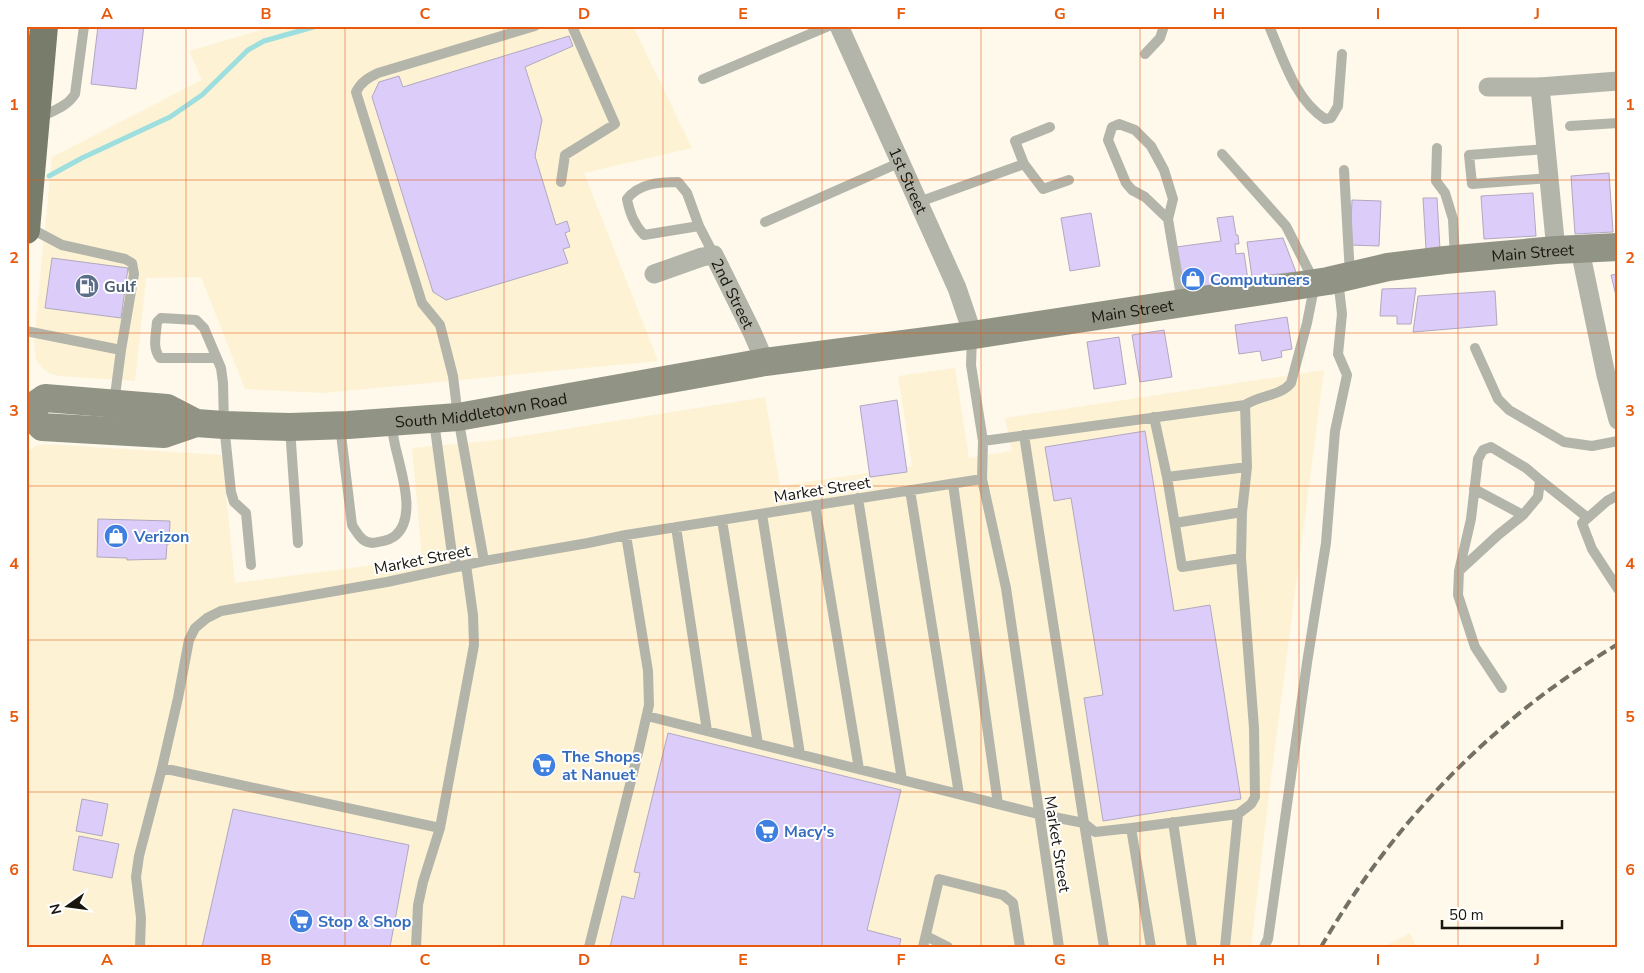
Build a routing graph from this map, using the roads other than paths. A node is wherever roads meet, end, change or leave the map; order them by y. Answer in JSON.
{"nodes":[{"id":1,"x":44,"y":26,"type":"edge"},
{"id":2,"x":84,"y":26,"type":"edge"},
{"id":3,"x":535,"y":26,"type":"edge"},
{"id":4,"x":572,"y":26,"type":"edge"},
{"id":5,"x":829,"y":26,"type":"edge"},
{"id":6,"x":839,"y":26,"type":"edge"},
{"id":7,"x":1164,"y":26,"type":"edge"},
{"id":8,"x":1270,"y":26,"type":"edge"},
{"id":9,"x":1145,"y":54,"type":"dead end"},
{"id":10,"x":1342,"y":54,"type":"dead end"},
{"id":11,"x":703,"y":79,"type":"dead end"},
{"id":12,"x":1618,"y":81,"type":"edge"},
{"id":13,"x":1488,"y":87,"type":"dead end"},
{"id":14,"x":1540,"y":87,"type":"junction"},
{"id":15,"x":36,"y":120,"type":"junction"},
{"id":16,"x":1618,"y":123,"type":"edge"},
{"id":17,"x":1570,"y":126,"type":"dead end"},
{"id":18,"x":1050,"y":127,"type":"dead end"},
{"id":19,"x":1438,"y":148,"type":"dead end"},
{"id":20,"x":1546,"y":148,"type":"junction"},
{"id":21,"x":1222,"y":154,"type":"dead end"},
{"id":22,"x":901,"y":162,"type":"junction"},
{"id":23,"x":1024,"y":164,"type":"junction"},
{"id":24,"x":1344,"y":170,"type":"dead end"},
{"id":25,"x":1549,"y":178,"type":"junction"},
{"id":26,"x":1069,"y":180,"type":"dead end"},
{"id":27,"x":561,"y":182,"type":"dead end"},
{"id":28,"x":919,"y":202,"type":"junction"},
{"id":29,"x":1168,"y":219,"type":"junction"},
{"id":30,"x":765,"y":222,"type":"dead end"},
{"id":31,"x":699,"y":226,"type":"junction"},
{"id":32,"x":26,"y":229,"type":"edge"},
{"id":33,"x":1618,"y":247,"type":"edge"},
{"id":34,"x":1568,"y":250,"type":"junction"},
{"id":35,"x":714,"y":255,"type":"junction"},
{"id":36,"x":1455,"y":260,"type":"junction"},
{"id":37,"x":654,"y":274,"type":"dead end"},
{"id":38,"x":1334,"y":279,"type":"junction"},
{"id":39,"x":1182,"y":303,"type":"junction"},
{"id":40,"x":26,"y":331,"type":"edge"},
{"id":41,"x":973,"y":335,"type":"junction"},
{"id":42,"x":1475,"y":348,"type":"dead end"},
{"id":43,"x":121,"y":350,"type":"junction"},
{"id":44,"x":216,"y":358,"type":"junction"},
{"id":45,"x":765,"y":362,"type":"junction"},
{"id":46,"x":114,"y":404,"type":"junction"},
{"id":47,"x":1245,"y":405,"type":"junction"},
{"id":48,"x":27,"y":410,"type":"edge"},
{"id":49,"x":1154,"y":417,"type":"junction"},
{"id":50,"x":446,"y":418,"type":"junction"},
{"id":51,"x":1618,"y":420,"type":"edge"},
{"id":52,"x":390,"y":422,"type":"junction"},
{"id":53,"x":196,"y":423,"type":"junction"},
{"id":54,"x":224,"y":425,"type":"junction"},
{"id":55,"x":340,"y":426,"type":"junction"},
{"id":56,"x":290,"y":427,"type":"junction"},
{"id":57,"x":1024,"y":435,"type":"junction"},
{"id":58,"x":983,"y":441,"type":"junction"},
{"id":59,"x":1618,"y":441,"type":"edge"},
{"id":60,"x":1247,"y":467,"type":"junction"},
{"id":61,"x":1167,"y":477,"type":"junction"},
{"id":62,"x":982,"y":479,"type":"junction"},
{"id":63,"x":1540,"y":480,"type":"junction"},
{"id":64,"x":953,"y":484,"type":"junction"},
{"id":65,"x":1474,"y":489,"type":"junction"},
{"id":66,"x":910,"y":490,"type":"junction"},
{"id":67,"x":1618,"y":495,"type":"edge"},
{"id":68,"x":858,"y":498,"type":"junction"},
{"id":69,"x":815,"y":505,"type":"junction"},
{"id":70,"x":1242,"y":512,"type":"junction"},
{"id":71,"x":762,"y":514,"type":"junction"},
{"id":72,"x":1523,"y":515,"type":"junction"},
{"id":73,"x":1588,"y":518,"type":"junction"},
{"id":74,"x":722,"y":520,"type":"junction"},
{"id":75,"x":1175,"y":523,"type":"junction"},
{"id":76,"x":676,"y":527,"type":"junction"},
{"id":77,"x":626,"y":535,"type":"junction"},
{"id":78,"x":298,"y":543,"type":"dead end"},
{"id":79,"x":1241,"y":558,"type":"junction"},
{"id":80,"x":484,"y":561,"type":"junction"},
{"id":81,"x":251,"y":565,"type":"dead end"},
{"id":82,"x":462,"y":566,"type":"junction"},
{"id":83,"x":1459,"y":570,"type":"junction"},
{"id":84,"x":1618,"y":589,"type":"edge"},
{"id":85,"x":1502,"y":688,"type":"dead end"},
{"id":86,"x":648,"y":716,"type":"junction"},
{"id":87,"x":707,"y":732,"type":"junction"},
{"id":88,"x":758,"y":744,"type":"junction"},
{"id":89,"x":800,"y":754,"type":"junction"},
{"id":90,"x":162,"y":768,"type":"junction"},
{"id":91,"x":859,"y":769,"type":"junction"},
{"id":92,"x":902,"y":780,"type":"junction"},
{"id":93,"x":960,"y":794,"type":"junction"},
{"id":94,"x":998,"y":804,"type":"junction"},
{"id":95,"x":1038,"y":814,"type":"junction"},
{"id":96,"x":1238,"y":814,"type":"junction"},
{"id":97,"x":1084,"y":822,"type":"junction"},
{"id":98,"x":1173,"y":822,"type":"junction"},
{"id":99,"x":440,"y":828,"type":"junction"},
{"id":100,"x":1131,"y":828,"type":"junction"},
{"id":101,"x":926,"y":936,"type":"junction"},
{"id":102,"x":140,"y":947,"type":"edge"},
{"id":103,"x":416,"y":947,"type":"edge"},
{"id":104,"x":589,"y":947,"type":"edge"},
{"id":105,"x":923,"y":947,"type":"edge"},
{"id":106,"x":948,"y":947,"type":"edge"},
{"id":107,"x":1020,"y":947,"type":"edge"},
{"id":108,"x":1059,"y":947,"type":"edge"},
{"id":109,"x":1104,"y":947,"type":"edge"},
{"id":110,"x":1151,"y":947,"type":"edge"},
{"id":111,"x":1192,"y":947,"type":"edge"},
{"id":112,"x":1225,"y":947,"type":"edge"},
{"id":113,"x":1264,"y":947,"type":"edge"}],
"edges":[{"from":1,"to":15,"type":"main road"},
{"from":2,"to":15,"type":"lane"},
{"from":3,"to":50,"type":"lane"},
{"from":4,"to":27,"type":"lane"},
{"from":5,"to":11,"type":"lane"},
{"from":6,"to":22,"type":"street","name":"1st Street"},
{"from":7,"to":9,"type":"lane"},
{"from":8,"to":10,"type":"lane"},
{"from":12,"to":14,"type":"street"},
{"from":13,"to":14,"type":"street"},
{"from":14,"to":20,"type":"street"},
{"from":15,"to":32,"type":"main road"},
{"from":16,"to":17,"type":"lane"},
{"from":18,"to":23,"type":"lane"},
{"from":19,"to":36,"type":"lane"},
{"from":20,"to":25,"type":"street"},
{"from":20,"to":25,"type":"lane"},
{"from":21,"to":38,"type":"lane"},
{"from":22,"to":28,"type":"street","name":"1st Street"},
{"from":22,"to":30,"type":"lane"},
{"from":23,"to":26,"type":"lane"},
{"from":23,"to":28,"type":"lane"},
{"from":24,"to":38,"type":"lane"},
{"from":25,"to":34,"type":"street"},
{"from":28,"to":41,"type":"street","name":"1st Street"},
{"from":29,"to":29,"type":"lane"},
{"from":29,"to":39,"type":"lane"},
{"from":31,"to":31,"type":"lane"},
{"from":31,"to":35,"type":"lane"},
{"from":32,"to":43,"type":"lane"},
{"from":33,"to":34,"type":"street","name":"Main Street"},
{"from":34,"to":36,"type":"street","name":"Main Street"},
{"from":34,"to":51,"type":"street"},
{"from":35,"to":37,"type":"street","name":"2nd Street"},
{"from":35,"to":45,"type":"street","name":"2nd Street"},
{"from":36,"to":38,"type":"street","name":"Main Street"},
{"from":38,"to":39,"type":"street","name":"Main Street"},
{"from":38,"to":47,"type":"lane"},
{"from":38,"to":113,"type":"lane"},
{"from":39,"to":41,"type":"street","name":"Main Street"},
{"from":40,"to":43,"type":"lane"},
{"from":41,"to":45,"type":"street","name":"Main Street"},
{"from":41,"to":58,"type":"lane","name":"Market Street"},
{"from":42,"to":59,"type":"lane"},
{"from":43,"to":46,"type":"lane"},
{"from":44,"to":44,"type":"lane"},
{"from":44,"to":54,"type":"lane"},
{"from":45,"to":50,"type":"street","name":"South Middletown Road"},
{"from":46,"to":48,"type":"street","name":"South Middletown Road"},
{"from":46,"to":53,"type":"street","name":"South Middletown Road"},
{"from":47,"to":49,"type":"lane"},
{"from":47,"to":60,"type":"lane"},
{"from":48,"to":53,"type":"street","name":"South Middletown Road"},
{"from":49,"to":57,"type":"lane"},
{"from":49,"to":61,"type":"lane"},
{"from":50,"to":52,"type":"street","name":"South Middletown Road"},
{"from":50,"to":80,"type":"lane"},
{"from":50,"to":82,"type":"lane"},
{"from":52,"to":55,"type":"street","name":"South Middletown Road"},
{"from":52,"to":55,"type":"lane"},
{"from":53,"to":54,"type":"street","name":"South Middletown Road"},
{"from":54,"to":56,"type":"street","name":"South Middletown Road"},
{"from":54,"to":81,"type":"lane"},
{"from":55,"to":56,"type":"street","name":"South Middletown Road"},
{"from":56,"to":78,"type":"lane"},
{"from":57,"to":58,"type":"lane"},
{"from":57,"to":97,"type":"lane"},
{"from":58,"to":62,"type":"lane","name":"Market Street"},
{"from":60,"to":61,"type":"lane"},
{"from":60,"to":70,"type":"lane"},
{"from":61,"to":75,"type":"lane"},
{"from":62,"to":64,"type":"lane","name":"Market Street"},
{"from":62,"to":95,"type":"lane","name":"Market Street"},
{"from":63,"to":65,"type":"lane"},
{"from":63,"to":72,"type":"lane"},
{"from":63,"to":73,"type":"lane"},
{"from":64,"to":66,"type":"lane","name":"Market Street"},
{"from":64,"to":94,"type":"lane"},
{"from":65,"to":72,"type":"lane"},
{"from":65,"to":83,"type":"lane"},
{"from":66,"to":68,"type":"lane","name":"Market Street"},
{"from":66,"to":93,"type":"lane"},
{"from":67,"to":73,"type":"lane"},
{"from":68,"to":69,"type":"lane","name":"Market Street"},
{"from":68,"to":92,"type":"lane"},
{"from":69,"to":71,"type":"lane","name":"Market Street"},
{"from":69,"to":91,"type":"lane"},
{"from":70,"to":75,"type":"lane"},
{"from":70,"to":79,"type":"lane"},
{"from":71,"to":74,"type":"lane","name":"Market Street"},
{"from":71,"to":89,"type":"lane"},
{"from":72,"to":83,"type":"lane"},
{"from":73,"to":84,"type":"lane"},
{"from":74,"to":76,"type":"lane","name":"Market Street"},
{"from":74,"to":88,"type":"lane"},
{"from":75,"to":79,"type":"lane"},
{"from":76,"to":77,"type":"lane","name":"Market Street"},
{"from":76,"to":87,"type":"lane"},
{"from":77,"to":80,"type":"lane","name":"Market Street"},
{"from":77,"to":86,"type":"lane"},
{"from":79,"to":96,"type":"lane"},
{"from":80,"to":82,"type":"lane","name":"Market Street"},
{"from":82,"to":90,"type":"lane","name":"Market Street"},
{"from":82,"to":99,"type":"lane"},
{"from":83,"to":85,"type":"lane"},
{"from":86,"to":87,"type":"lane"},
{"from":86,"to":104,"type":"lane"},
{"from":87,"to":88,"type":"lane"},
{"from":88,"to":89,"type":"lane"},
{"from":89,"to":91,"type":"lane"},
{"from":90,"to":99,"type":"lane"},
{"from":90,"to":102,"type":"lane","name":"Market Street"},
{"from":91,"to":92,"type":"lane"},
{"from":92,"to":93,"type":"lane"},
{"from":93,"to":94,"type":"lane"},
{"from":94,"to":95,"type":"lane"},
{"from":95,"to":97,"type":"lane"},
{"from":95,"to":108,"type":"lane","name":"Market Street"},
{"from":96,"to":98,"type":"lane"},
{"from":96,"to":112,"type":"lane"},
{"from":97,"to":100,"type":"lane"},
{"from":97,"to":109,"type":"lane"},
{"from":98,"to":100,"type":"lane"},
{"from":98,"to":111,"type":"lane"},
{"from":99,"to":103,"type":"lane"},
{"from":100,"to":110,"type":"lane"},
{"from":101,"to":105,"type":"lane"},
{"from":101,"to":106,"type":"lane"},
{"from":101,"to":107,"type":"lane"}]}
